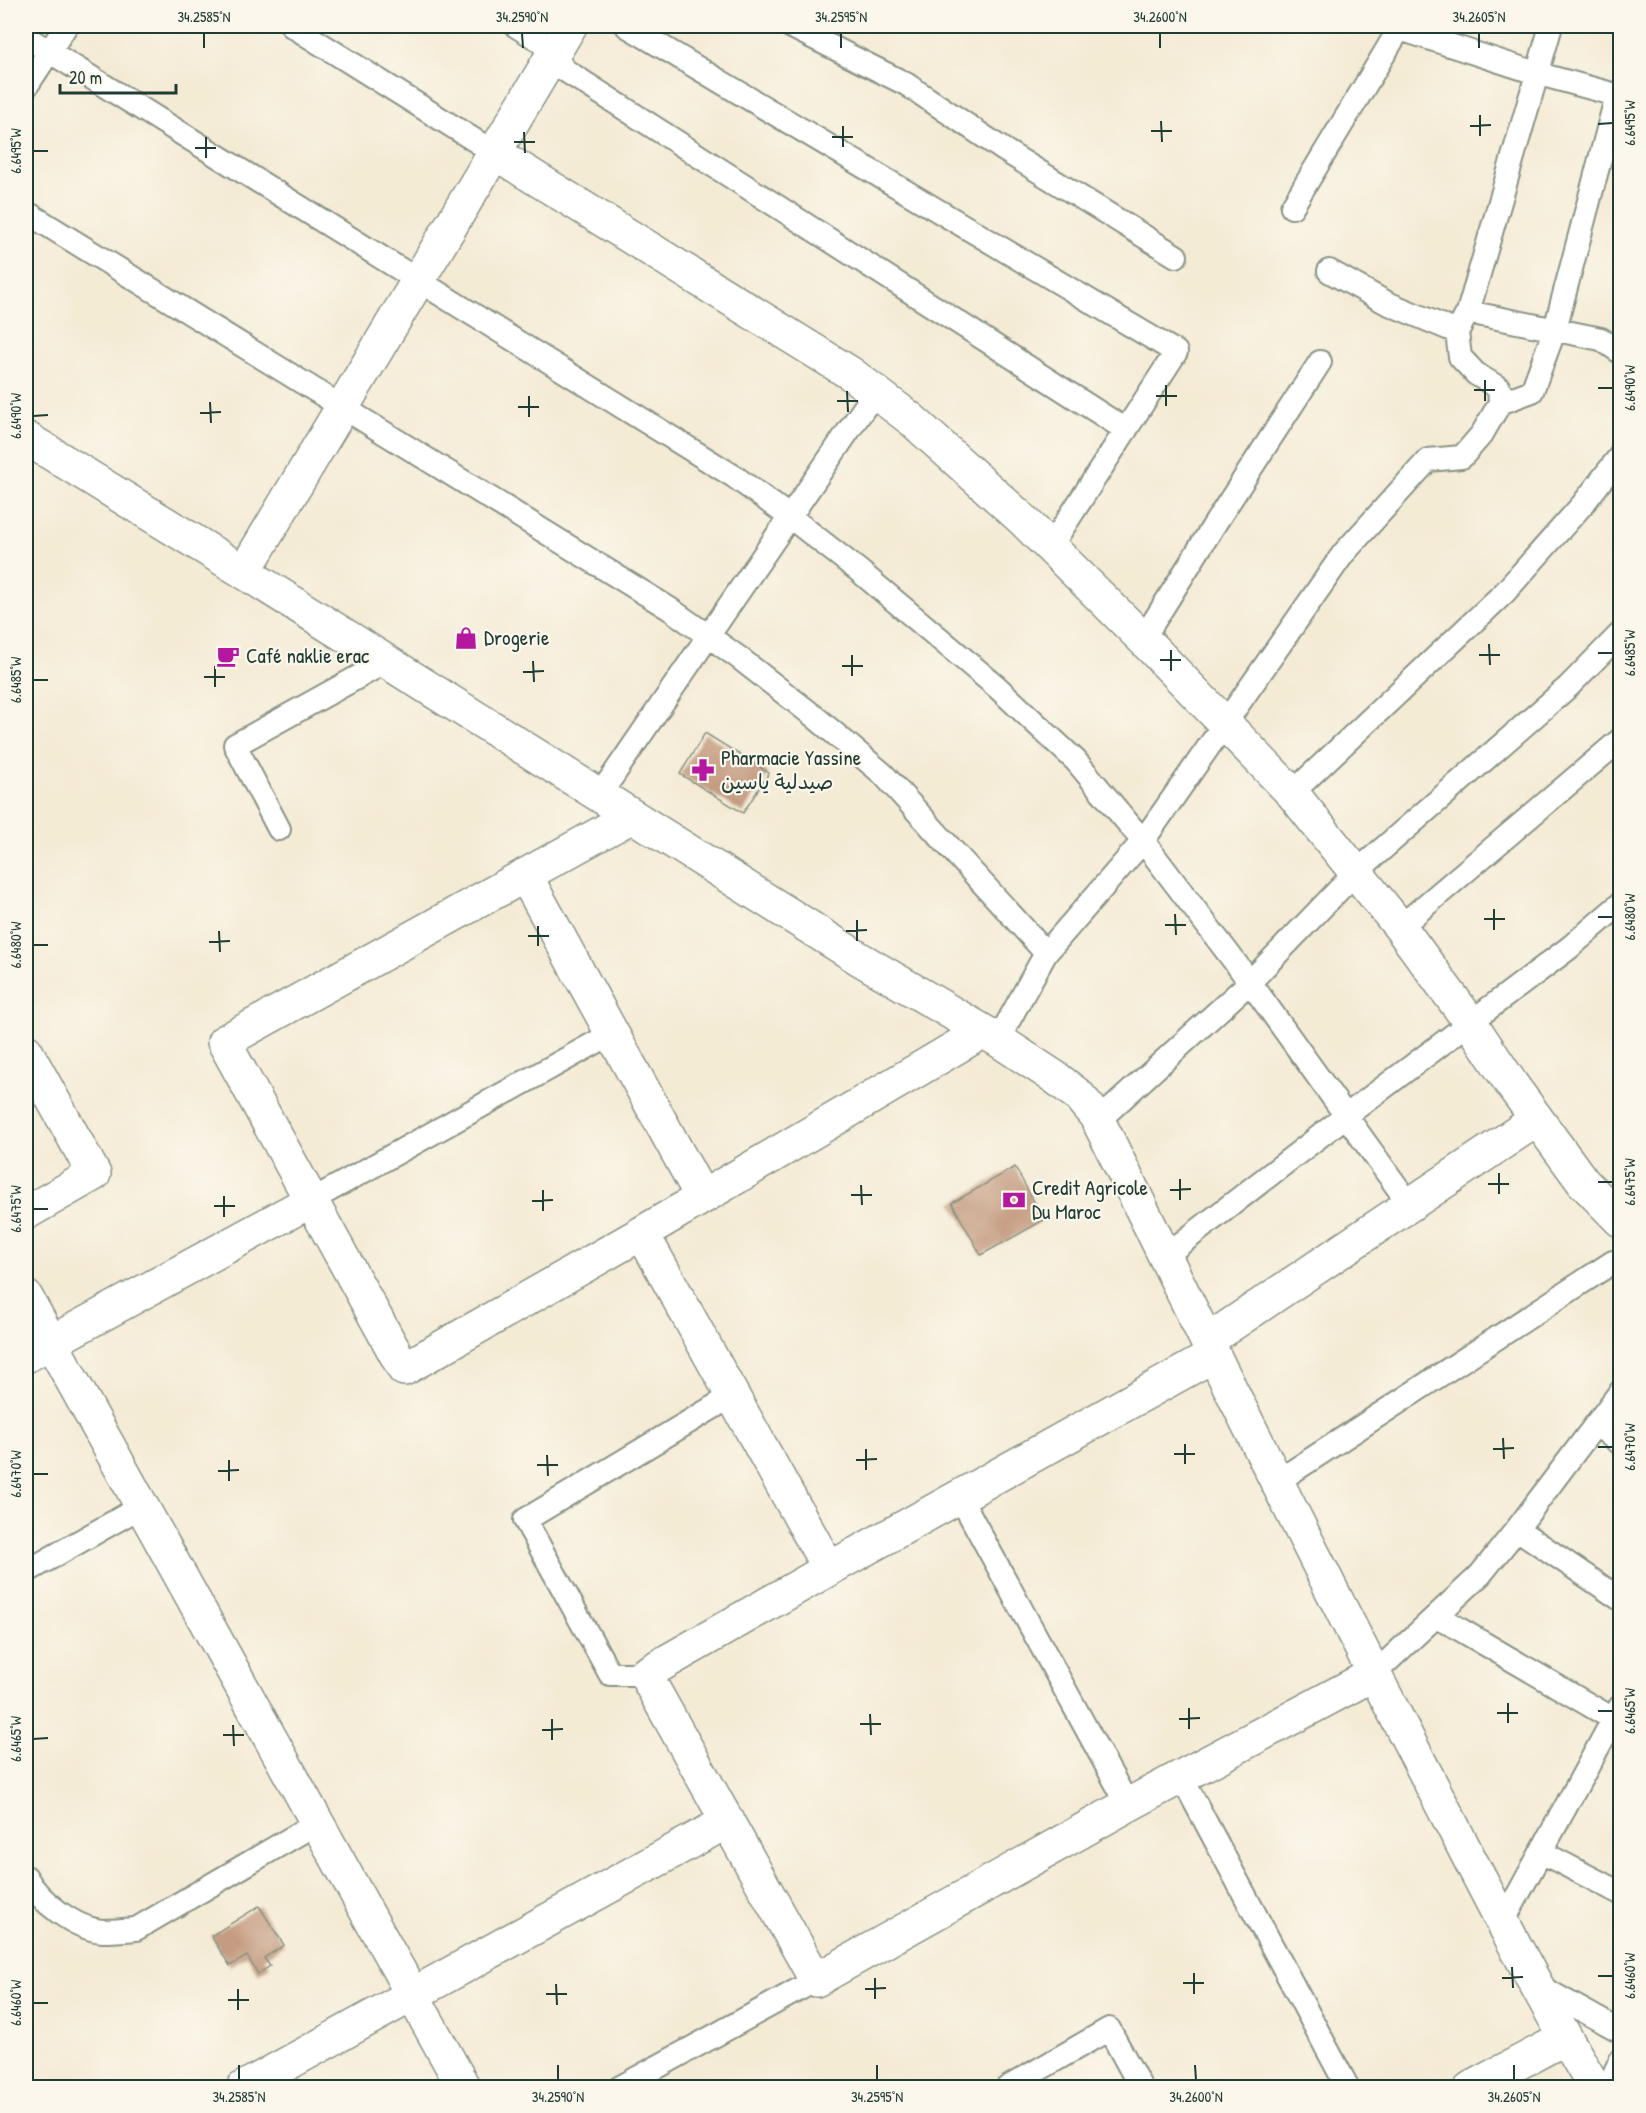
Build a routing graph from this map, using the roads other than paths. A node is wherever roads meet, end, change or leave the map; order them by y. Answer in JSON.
{"nodes":[{"id":1,"x":66,"y":26,"type":"edge"},
{"id":2,"x":292,"y":26,"type":"edge"},
{"id":3,"x":516,"y":26,"type":"edge"},
{"id":4,"x":570,"y":26,"type":"edge"},
{"id":5,"x":627,"y":26,"type":"edge"},
{"id":6,"x":790,"y":26,"type":"edge"},
{"id":7,"x":1551,"y":26,"type":"edge"},
{"id":8,"x":1400,"y":27,"type":"edge"},
{"id":9,"x":26,"y":37,"type":"edge"},
{"id":10,"x":48,"y":52,"type":"junction"},
{"id":11,"x":552,"y":56,"type":"junction"},
{"id":12,"x":1539,"y":74,"type":"junction"},
{"id":13,"x":26,"y":87,"type":"edge"},
{"id":14,"x":1619,"y":96,"type":"edge"},
{"id":15,"x":495,"y":153,"type":"junction"},
{"id":16,"x":1292,"y":207,"type":"dead end"},
{"id":17,"x":26,"y":212,"type":"edge"},
{"id":18,"x":1176,"y":256,"type":"dead end"},
{"id":19,"x":1329,"y":271,"type":"dead end"},
{"id":20,"x":418,"y":282,"type":"junction"},
{"id":21,"x":1468,"y":312,"type":"junction"},
{"id":22,"x":1555,"y":329,"type":"junction"},
{"id":23,"x":1457,"y":332,"type":"junction"},
{"id":24,"x":1620,"y":352,"type":"edge"},
{"id":25,"x":1320,"y":362,"type":"dead end"},
{"id":26,"x":875,"y":392,"type":"junction"},
{"id":27,"x":1500,"y":403,"type":"junction"},
{"id":28,"x":341,"y":408,"type":"junction"},
{"id":29,"x":1126,"y":430,"type":"junction"},
{"id":30,"x":27,"y":441,"type":"edge"},
{"id":31,"x":1620,"y":456,"type":"edge"},
{"id":32,"x":790,"y":517,"type":"junction"},
{"id":33,"x":1051,"y":546,"type":"junction"},
{"id":34,"x":244,"y":572,"type":"junction"},
{"id":35,"x":1620,"y":634,"type":"edge"},
{"id":36,"x":708,"y":636,"type":"junction"},
{"id":37,"x":1143,"y":639,"type":"junction"},
{"id":38,"x":387,"y":661,"type":"junction"},
{"id":39,"x":1226,"y":723,"type":"junction"},
{"id":40,"x":1620,"y":740,"type":"edge"},
{"id":41,"x":1292,"y":793,"type":"junction"},
{"id":42,"x":599,"y":796,"type":"junction"},
{"id":43,"x":632,"y":816,"type":"junction"},
{"id":44,"x":279,"y":829,"type":"dead end"},
{"id":45,"x":1143,"y":841,"type":"junction"},
{"id":46,"x":1355,"y":873,"type":"junction"},
{"id":47,"x":525,"y":875,"type":"junction"},
{"id":48,"x":1620,"y":904,"type":"edge"},
{"id":49,"x":1400,"y":927,"type":"junction"},
{"id":50,"x":1046,"y":953,"type":"junction"},
{"id":51,"x":1250,"y":982,"type":"junction"},
{"id":52,"x":1470,"y":1022,"type":"junction"},
{"id":53,"x":611,"y":1034,"type":"junction"},
{"id":54,"x":990,"y":1036,"type":"junction"},
{"id":55,"x":26,"y":1051,"type":"edge"},
{"id":56,"x":1347,"y":1115,"type":"junction"},
{"id":57,"x":1536,"y":1120,"type":"junction"},
{"id":58,"x":1098,"y":1121,"type":"junction"},
{"id":59,"x":702,"y":1197,"type":"junction"},
{"id":60,"x":312,"y":1200,"type":"junction"},
{"id":61,"x":1410,"y":1205,"type":"junction"},
{"id":62,"x":26,"y":1213,"type":"edge"},
{"id":63,"x":1620,"y":1220,"type":"edge"},
{"id":64,"x":642,"y":1233,"type":"junction"},
{"id":65,"x":1165,"y":1256,"type":"junction"},
{"id":66,"x":1613,"y":1262,"type":"dead end"},
{"id":67,"x":26,"y":1298,"type":"edge"},
{"id":68,"x":1210,"y":1348,"type":"junction"},
{"id":69,"x":38,"y":1349,"type":"edge"},
{"id":70,"x":1620,"y":1392,"type":"edge"},
{"id":71,"x":732,"y":1396,"type":"junction"},
{"id":72,"x":1597,"y":1425,"type":"junction"},
{"id":73,"x":1620,"y":1443,"type":"edge"},
{"id":74,"x":1278,"y":1481,"type":"junction"},
{"id":75,"x":960,"y":1497,"type":"junction"},
{"id":76,"x":142,"y":1506,"type":"junction"},
{"id":77,"x":1518,"y":1529,"type":"junction"},
{"id":78,"x":829,"y":1569,"type":"junction"},
{"id":79,"x":26,"y":1572,"type":"edge"},
{"id":80,"x":1620,"y":1599,"type":"edge"},
{"id":81,"x":1437,"y":1616,"type":"junction"},
{"id":82,"x":645,"y":1674,"type":"junction"},
{"id":83,"x":1374,"y":1674,"type":"junction"},
{"id":84,"x":1618,"y":1716,"type":"edge"},
{"id":85,"x":1181,"y":1776,"type":"junction"},
{"id":86,"x":1128,"y":1805,"type":"junction"},
{"id":87,"x":728,"y":1821,"type":"junction"},
{"id":88,"x":317,"y":1823,"type":"junction"},
{"id":89,"x":1541,"y":1852,"type":"junction"},
{"id":90,"x":26,"y":1877,"type":"edge"},
{"id":91,"x":1620,"y":1893,"type":"edge"},
{"id":92,"x":1503,"y":1922,"type":"junction"},
{"id":93,"x":816,"y":1980,"type":"junction"},
{"id":94,"x":1537,"y":1985,"type":"junction"},
{"id":95,"x":413,"y":1995,"type":"junction"},
{"id":96,"x":1620,"y":2031,"type":"edge"},
{"id":97,"x":1565,"y":2037,"type":"junction"},
{"id":98,"x":1620,"y":2061,"type":"edge"},
{"id":99,"x":243,"y":2088,"type":"edge"},
{"id":100,"x":464,"y":2088,"type":"edge"},
{"id":101,"x":619,"y":2088,"type":"edge"},
{"id":102,"x":1007,"y":2088,"type":"edge"},
{"id":103,"x":1141,"y":2088,"type":"edge"},
{"id":104,"x":1348,"y":2088,"type":"edge"},
{"id":105,"x":1471,"y":2088,"type":"edge"},
{"id":106,"x":1595,"y":2088,"type":"edge"},
{"id":107,"x":1608,"y":2088,"type":"edge"}],
"edges":[{"from":1,"to":10,"type":"lane"},
{"from":2,"to":15,"type":"lane"},
{"from":3,"to":11,"type":"lane"},
{"from":4,"to":11,"type":"street"},
{"from":5,"to":29,"type":"lane"},
{"from":6,"to":18,"type":"lane"},
{"from":7,"to":12,"type":"lane"},
{"from":8,"to":12,"type":"lane"},
{"from":8,"to":16,"type":"lane"},
{"from":9,"to":10,"type":"lane"},
{"from":10,"to":13,"type":"lane"},
{"from":10,"to":20,"type":"lane"},
{"from":11,"to":15,"type":"street"},
{"from":11,"to":29,"type":"lane"},
{"from":12,"to":14,"type":"lane"},
{"from":12,"to":21,"type":"lane"},
{"from":14,"to":22,"type":"lane"},
{"from":15,"to":20,"type":"street"},
{"from":15,"to":26,"type":"street"},
{"from":17,"to":28,"type":"lane"},
{"from":19,"to":23,"type":"lane"},
{"from":20,"to":28,"type":"street"},
{"from":20,"to":32,"type":"lane"},
{"from":21,"to":22,"type":"lane"},
{"from":21,"to":23,"type":"lane"},
{"from":22,"to":24,"type":"lane"},
{"from":22,"to":27,"type":"lane"},
{"from":23,"to":27,"type":"lane"},
{"from":25,"to":37,"type":"lane"},
{"from":26,"to":32,"type":"lane"},
{"from":26,"to":33,"type":"street"},
{"from":27,"to":39,"type":"lane"},
{"from":28,"to":34,"type":"street"},
{"from":28,"to":36,"type":"lane"},
{"from":29,"to":33,"type":"lane"},
{"from":30,"to":34,"type":"street"},
{"from":31,"to":41,"type":"lane"},
{"from":32,"to":36,"type":"lane"},
{"from":32,"to":45,"type":"lane"},
{"from":33,"to":37,"type":"street"},
{"from":34,"to":38,"type":"street"},
{"from":35,"to":46,"type":"lane"},
{"from":36,"to":42,"type":"lane"},
{"from":36,"to":50,"type":"lane"},
{"from":37,"to":39,"type":"street"},
{"from":38,"to":42,"type":"street"},
{"from":38,"to":44,"type":"lane"},
{"from":39,"to":41,"type":"street"},
{"from":39,"to":45,"type":"lane"},
{"from":40,"to":49,"type":"lane"},
{"from":41,"to":46,"type":"street"},
{"from":42,"to":43,"type":"street"},
{"from":43,"to":47,"type":"street"},
{"from":43,"to":54,"type":"street"},
{"from":45,"to":50,"type":"lane"},
{"from":45,"to":51,"type":"lane"},
{"from":46,"to":49,"type":"street"},
{"from":46,"to":51,"type":"lane"},
{"from":47,"to":53,"type":"street"},
{"from":47,"to":60,"type":"street"},
{"from":48,"to":52,"type":"lane"},
{"from":49,"to":52,"type":"street"},
{"from":50,"to":54,"type":"lane"},
{"from":51,"to":56,"type":"lane"},
{"from":51,"to":58,"type":"lane"},
{"from":52,"to":56,"type":"lane"},
{"from":52,"to":57,"type":"street"},
{"from":53,"to":59,"type":"street"},
{"from":53,"to":60,"type":"lane"},
{"from":54,"to":58,"type":"street"},
{"from":54,"to":59,"type":"street"},
{"from":55,"to":62,"type":"street"},
{"from":56,"to":61,"type":"lane"},
{"from":56,"to":65,"type":"lane"},
{"from":57,"to":61,"type":"street"},
{"from":57,"to":63,"type":"street"},
{"from":58,"to":65,"type":"street"},
{"from":59,"to":64,"type":"street"},
{"from":60,"to":64,"type":"street"},
{"from":60,"to":69,"type":"street"},
{"from":61,"to":68,"type":"street"},
{"from":64,"to":71,"type":"street"},
{"from":65,"to":68,"type":"street"},
{"from":66,"to":74,"type":"lane"},
{"from":67,"to":69,"type":"street"},
{"from":68,"to":74,"type":"street"},
{"from":68,"to":75,"type":"street"},
{"from":69,"to":76,"type":"street"},
{"from":70,"to":72,"type":"lane"},
{"from":71,"to":78,"type":"street"},
{"from":71,"to":82,"type":"lane"},
{"from":72,"to":73,"type":"lane"},
{"from":72,"to":77,"type":"lane"},
{"from":74,"to":83,"type":"street"},
{"from":75,"to":78,"type":"street"},
{"from":75,"to":86,"type":"lane"},
{"from":76,"to":79,"type":"lane"},
{"from":76,"to":88,"type":"street"},
{"from":77,"to":80,"type":"lane"},
{"from":77,"to":81,"type":"lane"},
{"from":78,"to":82,"type":"street"},
{"from":81,"to":83,"type":"lane"},
{"from":81,"to":84,"type":"lane"},
{"from":82,"to":87,"type":"street"},
{"from":83,"to":85,"type":"street"},
{"from":83,"to":92,"type":"street"},
{"from":84,"to":89,"type":"lane"},
{"from":85,"to":86,"type":"street"},
{"from":85,"to":104,"type":"lane"},
{"from":86,"to":93,"type":"street"},
{"from":87,"to":93,"type":"street"},
{"from":87,"to":95,"type":"street"},
{"from":88,"to":90,"type":"lane"},
{"from":88,"to":95,"type":"street"},
{"from":89,"to":91,"type":"lane"},
{"from":89,"to":92,"type":"lane"},
{"from":92,"to":94,"type":"street"},
{"from":93,"to":101,"type":"lane"},
{"from":94,"to":96,"type":"lane"},
{"from":94,"to":97,"type":"street"},
{"from":95,"to":99,"type":"street"},
{"from":95,"to":100,"type":"street"},
{"from":97,"to":105,"type":"street"},
{"from":97,"to":106,"type":"street"},
{"from":98,"to":107,"type":"lane"},
{"from":102,"to":103,"type":"lane"}]}
